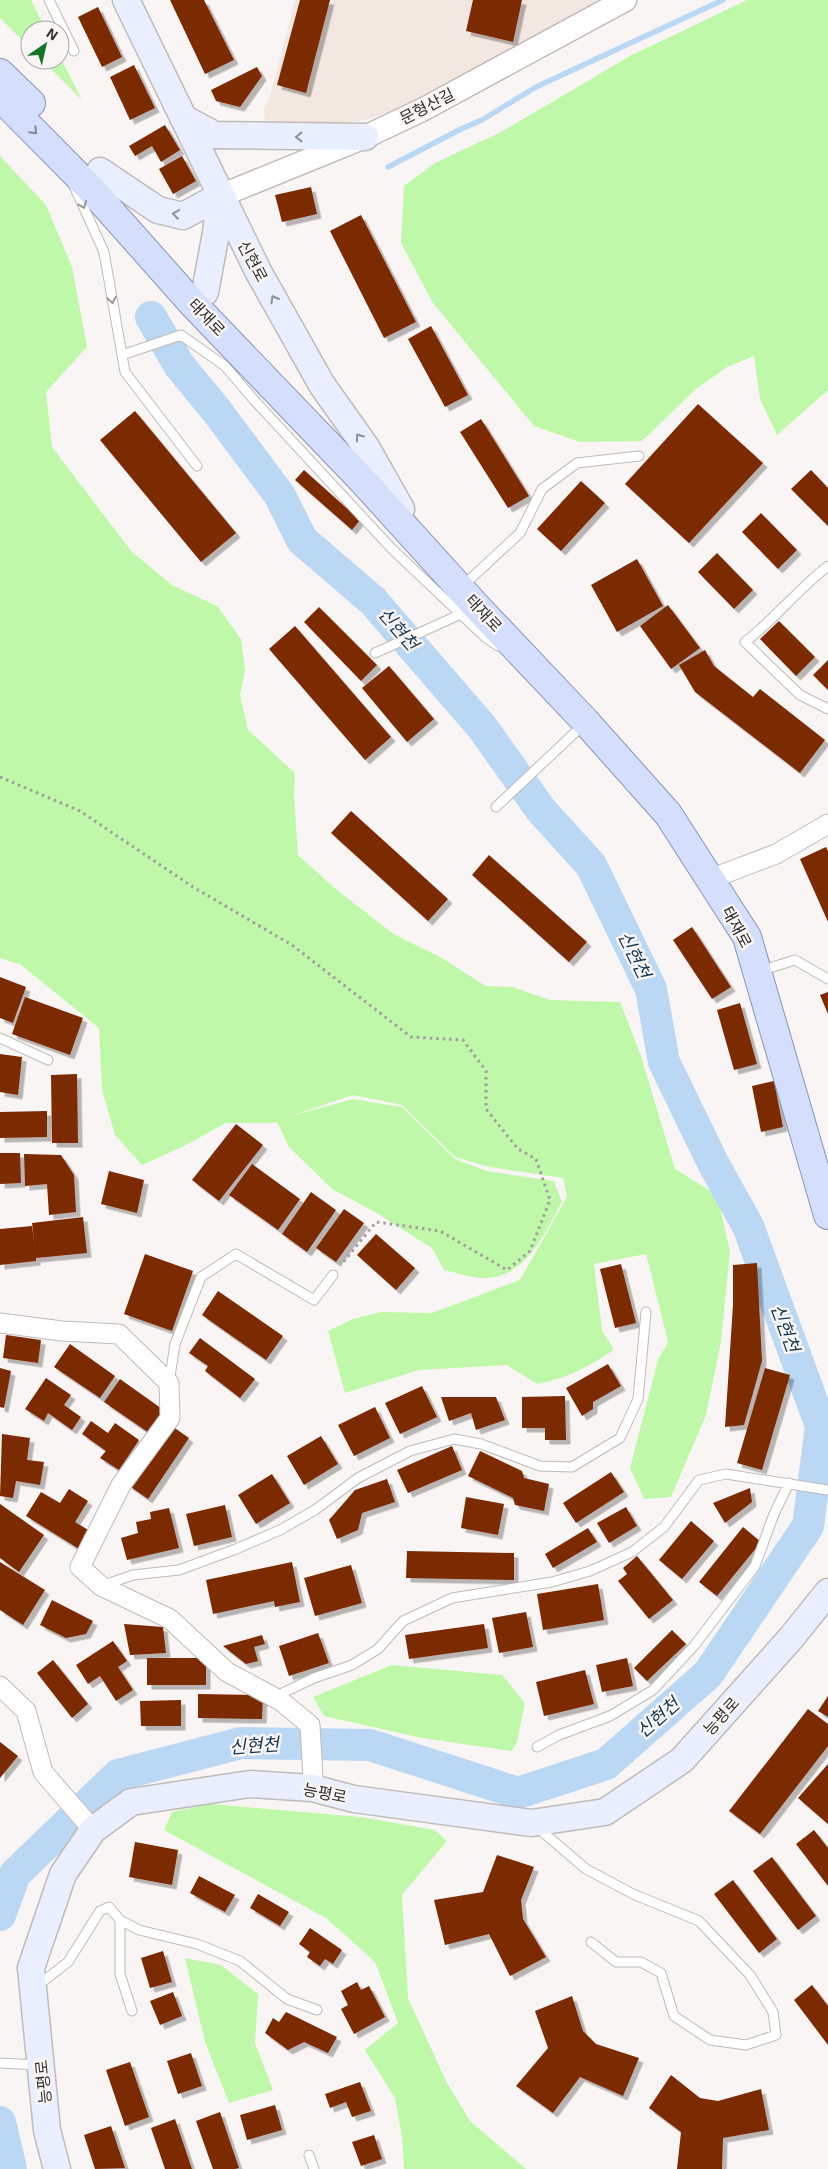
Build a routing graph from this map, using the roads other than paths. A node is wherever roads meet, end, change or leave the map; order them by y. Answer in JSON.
{"nodes":[{"id":1,"x":49,"y":0,"type":"edge"},
{"id":2,"x":126,"y":0,"type":"edge"},
{"id":3,"x":626,"y":0,"type":"edge"},
{"id":4,"x":74,"y":51,"type":"dead end"},
{"id":5,"x":0,"y":73,"type":"edge"},
{"id":6,"x":0,"y":97,"type":"edge"},
{"id":7,"x":183,"y":118,"type":"junction"},
{"id":8,"x":365,"y":137,"type":"junction"},
{"id":9,"x":63,"y":161,"type":"junction"},
{"id":10,"x":100,"y":171,"type":"junction"},
{"id":11,"x":220,"y":196,"type":"junction"},
{"id":12,"x":199,"y":297,"type":"junction"},
{"id":13,"x":124,"y":352,"type":"junction"},
{"id":14,"x":639,"y":456,"type":"dead end"},
{"id":15,"x":196,"y":466,"type":"dead end"},
{"id":16,"x":401,"y":510,"type":"junction"},
{"id":17,"x":828,"y":566,"type":"edge"},
{"id":18,"x":467,"y":582,"type":"junction"},
{"id":19,"x":460,"y":614,"type":"junction"},
{"id":20,"x":375,"y":653,"type":"dead end"},
{"id":21,"x":538,"y":672,"type":"junction"},
{"id":22,"x":828,"y":709,"type":"edge"},
{"id":23,"x":586,"y":722,"type":"junction"},
{"id":24,"x":496,"y":807,"type":"dead end"},
{"id":25,"x":828,"y":824,"type":"edge"},
{"id":26,"x":718,"y":876,"type":"junction"},
{"id":27,"x":766,"y":969,"type":"junction"},
{"id":28,"x":828,"y":979,"type":"edge"},
{"id":29,"x":0,"y":1038,"type":"edge"},
{"id":30,"x":48,"y":1060,"type":"dead end"},
{"id":31,"x":828,"y":1167,"type":"edge"},
{"id":32,"x":828,"y":1215,"type":"edge"},
{"id":33,"x":333,"y":1275,"type":"road end"},
{"id":34,"x":646,"y":1312,"type":"dead end"},
{"id":35,"x":0,"y":1324,"type":"edge"},
{"id":36,"x":169,"y":1383,"type":"junction"},
{"id":37,"x":789,"y":1483,"type":"junction"},
{"id":38,"x":828,"y":1490,"type":"edge"},
{"id":39,"x":101,"y":1586,"type":"junction"},
{"id":40,"x":828,"y":1592,"type":"edge"},
{"id":41,"x":0,"y":1686,"type":"edge"},
{"id":42,"x":274,"y":1697,"type":"junction"},
{"id":43,"x":537,"y":1747,"type":"dead end"},
{"id":44,"x":313,"y":1783,"type":"junction"},
{"id":45,"x":532,"y":1823,"type":"junction"},
{"id":46,"x":92,"y":1829,"type":"junction"},
{"id":47,"x":120,"y":1920,"type":"junction"},
{"id":48,"x":591,"y":1942,"type":"dead end"},
{"id":49,"x":33,"y":1989,"type":"junction"},
{"id":50,"x":317,"y":2010,"type":"dead end"},
{"id":51,"x":132,"y":2011,"type":"dead end"},
{"id":52,"x":0,"y":2063,"type":"edge"},
{"id":53,"x":41,"y":2065,"type":"junction"},
{"id":54,"x":309,"y":2155,"type":"dead end"},
{"id":55,"x":57,"y":2169,"type":"edge"},
{"id":56,"x":314,"y":2169,"type":"edge"}],
"edges":[{"from":1,"to":4,"type":"lane"},
{"from":2,"to":7,"type":"main road","name":"신현로"},
{"from":3,"to":8,"type":"street","name":"문형산길"},
{"from":5,"to":10,"type":"main road","name":"태재로"},
{"from":6,"to":9,"type":"main road","name":"태재로","one_way":true},
{"from":8,"to":7,"type":"main road","one_way":true},
{"from":7,"to":11,"type":"main road","name":"신현로"},
{"from":8,"to":11,"type":"street","name":"문형산길"},
{"from":9,"to":12,"type":"main road","name":"태재로"},
{"from":9,"to":13,"type":"lane","one_way":true},
{"from":11,"to":10,"type":"main road","one_way":true},
{"from":10,"to":12,"type":"main road","name":"태재로"},
{"from":11,"to":12,"type":"main road"},
{"from":16,"to":11,"type":"main road","name":"신현로","one_way":true},
{"from":12,"to":16,"type":"main road","name":"태재로"},
{"from":12,"to":21,"type":"main road","name":"태재로"},
{"from":13,"to":15,"type":"lane"},
{"from":13,"to":19,"type":"lane"},
{"from":14,"to":18,"type":"lane"},
{"from":16,"to":18,"type":"main road","name":"태재로"},
{"from":17,"to":22,"type":"lane"},
{"from":18,"to":26,"type":"main road","name":"태재로"},
{"from":19,"to":20,"type":"lane"},
{"from":19,"to":21,"type":"lane"},
{"from":21,"to":23,"type":"main road","name":"태재로"},
{"from":23,"to":24,"type":"lane"},
{"from":23,"to":32,"type":"main road","name":"태재로"},
{"from":25,"to":26,"type":"street"},
{"from":26,"to":27,"type":"main road","name":"태재로"},
{"from":27,"to":28,"type":"lane"},
{"from":27,"to":31,"type":"main road","name":"태재로"},
{"from":29,"to":30,"type":"lane"},
{"from":33,"to":36,"type":"lane"},
{"from":34,"to":39,"type":"lane"},
{"from":35,"to":36,"type":"street"},
{"from":36,"to":39,"type":"street"},
{"from":37,"to":38,"type":"lane"},
{"from":37,"to":42,"type":"lane"},
{"from":37,"to":43,"type":"lane"},
{"from":39,"to":42,"type":"street"},
{"from":40,"to":45,"type":"main road","name":"능평로"},
{"from":41,"to":46,"type":"street"},
{"from":42,"to":44,"type":"street"},
{"from":44,"to":45,"type":"main road","name":"능평로"},
{"from":44,"to":46,"type":"main road","name":"능평로"},
{"from":45,"to":48,"type":"lane"},
{"from":46,"to":49,"type":"main road","name":"능평로"},
{"from":47,"to":49,"type":"lane"},
{"from":47,"to":50,"type":"lane"},
{"from":47,"to":51,"type":"lane"},
{"from":49,"to":53,"type":"main road","name":"능평로"},
{"from":52,"to":53,"type":"lane"},
{"from":53,"to":55,"type":"main road","name":"능평로"},
{"from":54,"to":56,"type":"lane"}]}
